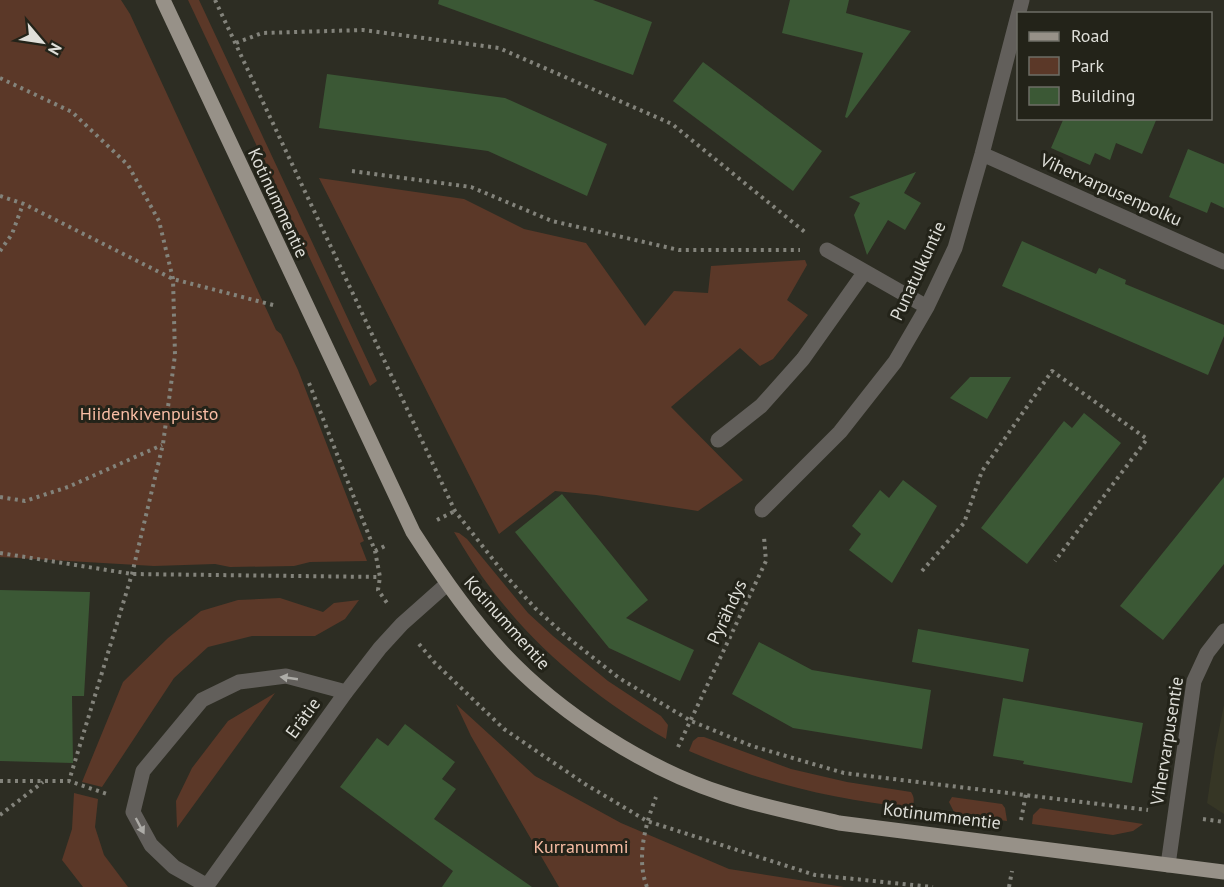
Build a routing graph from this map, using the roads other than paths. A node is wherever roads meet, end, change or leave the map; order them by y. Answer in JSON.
{"nodes":[{"id":1,"x":163,"y":0,"type":"edge"},
{"id":2,"x":1017,"y":19,"type":"edge"},
{"id":3,"x":982,"y":154,"type":"junction"},
{"id":4,"x":828,"y":250,"type":"road end"},
{"id":5,"x":1224,"y":262,"type":"edge"},
{"id":6,"x":864,"y":273,"type":"junction"},
{"id":7,"x":927,"y":307,"type":"junction"},
{"id":8,"x":718,"y":440,"type":"dead end"},
{"id":9,"x":762,"y":510,"type":"road end"},
{"id":10,"x":447,"y":584,"type":"junction"},
{"id":11,"x":1224,"y":631,"type":"edge"},
{"id":12,"x":346,"y":692,"type":"junction"},
{"id":13,"x":1168,"y":865,"type":"junction"},
{"id":14,"x":1224,"y":872,"type":"edge"},
{"id":15,"x":206,"y":886,"type":"edge"}],
"edges":[{"from":1,"to":10,"type":"main road","name":"Kotinummentie"},
{"from":2,"to":3,"type":"street","name":"Punatulkuntie"},
{"from":3,"to":5,"type":"street","name":"Vihervarpusenpolku"},
{"from":3,"to":7,"type":"street","name":"Punatulkuntie"},
{"from":4,"to":6,"type":"street"},
{"from":6,"to":7,"type":"street"},
{"from":6,"to":8,"type":"street"},
{"from":7,"to":9,"type":"street","name":"Punatulkuntie"},
{"from":10,"to":12,"type":"street","name":"Erätie"},
{"from":10,"to":13,"type":"main road","name":"Kotinummentie"},
{"from":11,"to":13,"type":"street","name":"Vihervarpusentie"},
{"from":12,"to":15,"type":"street","name":"Erätie"},
{"from":12,"to":15,"type":"street","one_way":true},
{"from":13,"to":14,"type":"main road","name":"Kotinummentie"}]}
